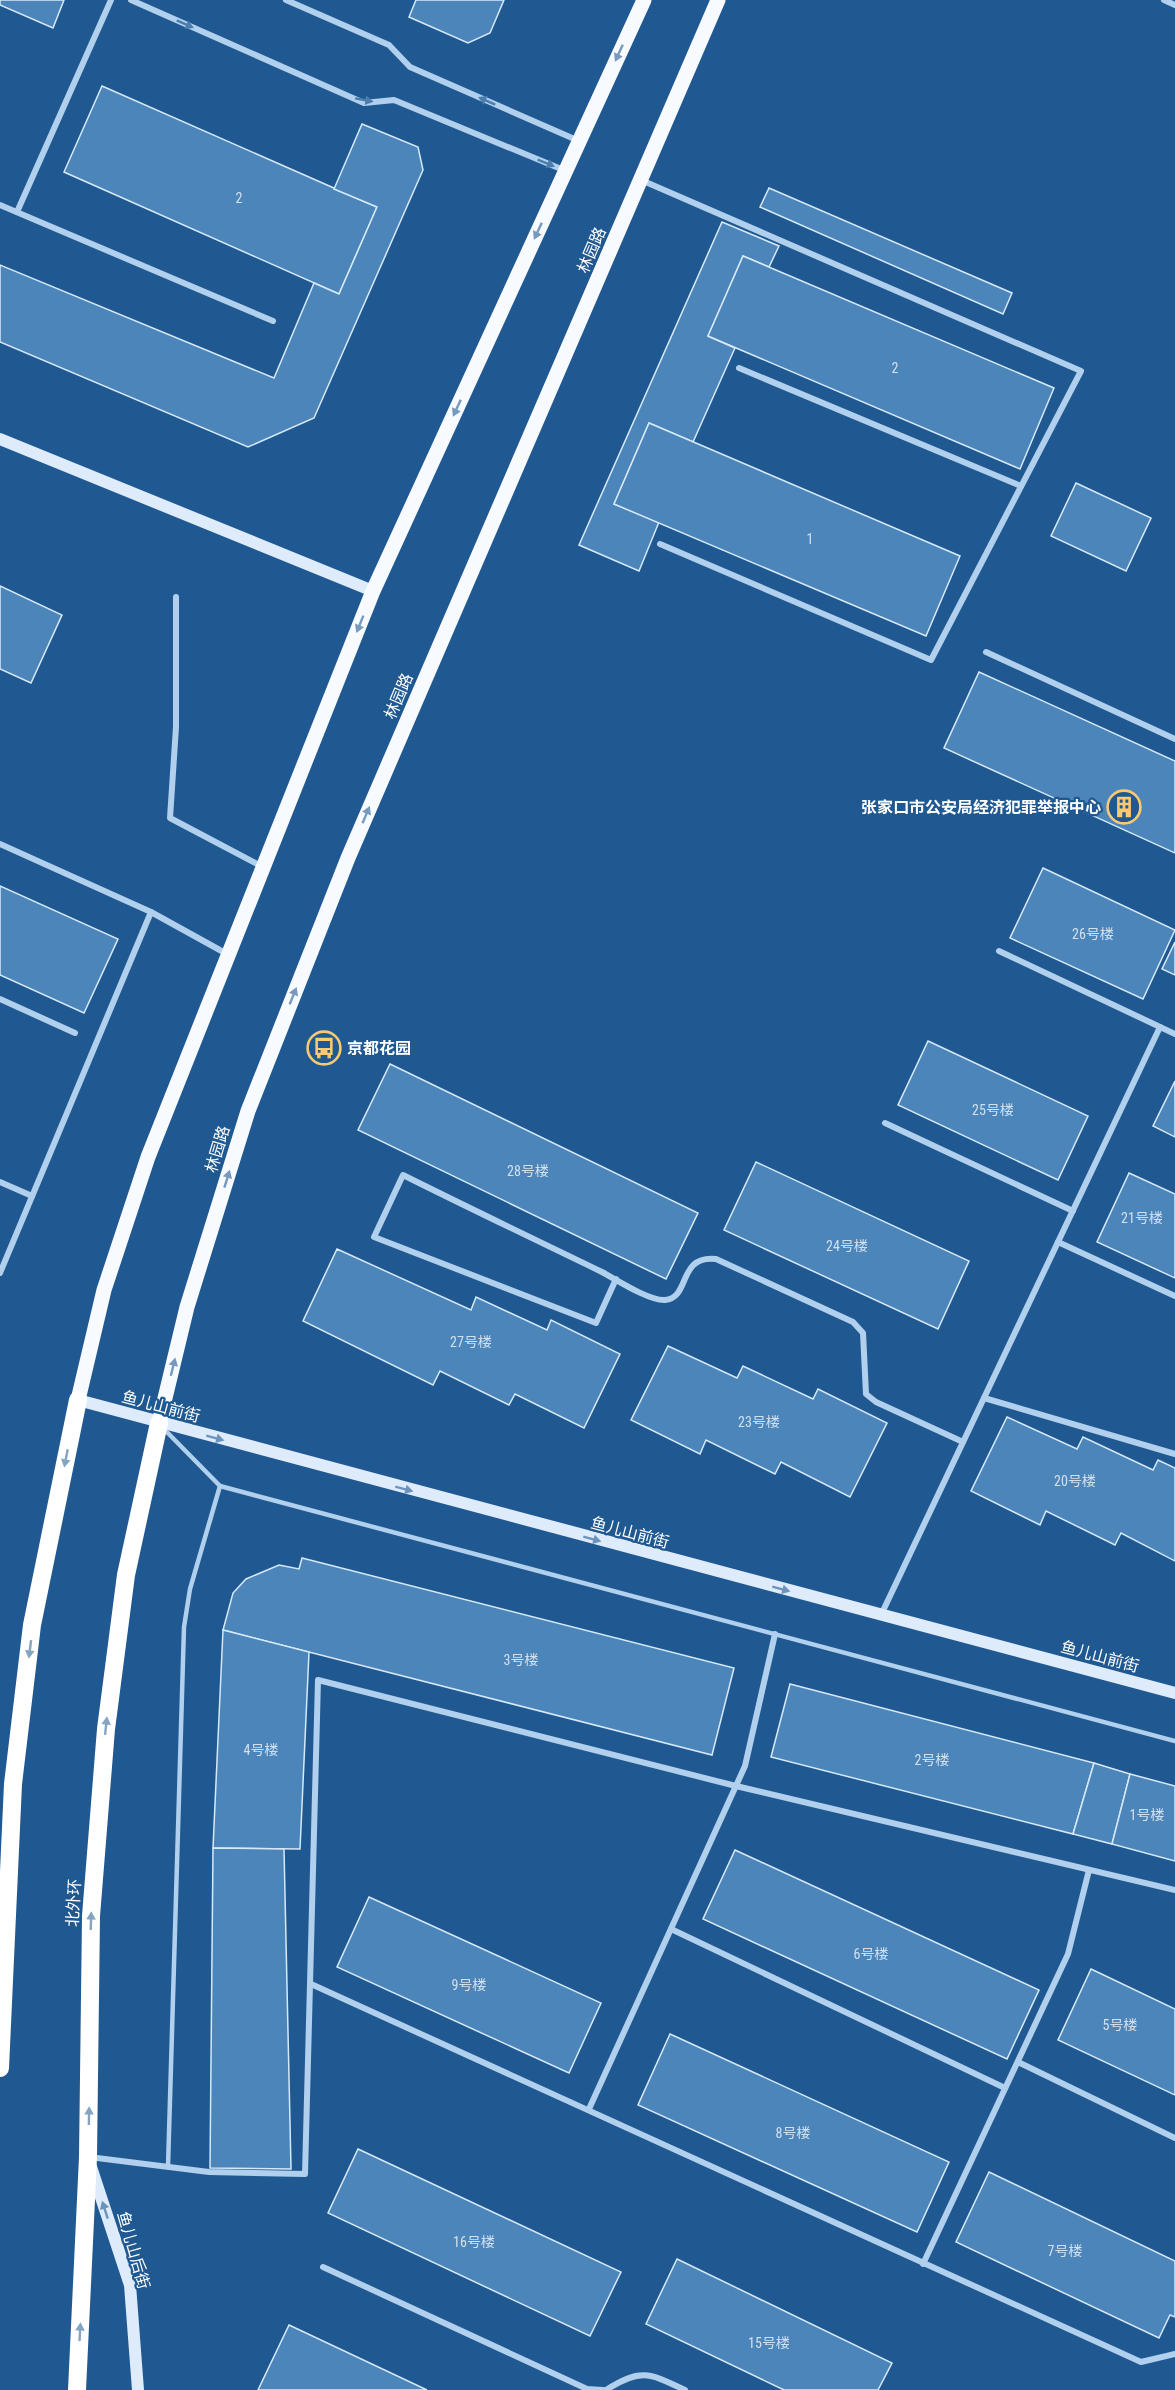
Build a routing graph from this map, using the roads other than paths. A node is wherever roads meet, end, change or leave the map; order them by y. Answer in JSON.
{"nodes":[{"id":1,"x":111,"y":0,"type":"edge"},
{"id":2,"x":131,"y":0,"type":"edge"},
{"id":3,"x":286,"y":0,"type":"edge"},
{"id":4,"x":644,"y":0,"type":"edge"},
{"id":5,"x":718,"y":0,"type":"edge"},
{"id":6,"x":1164,"y":0,"type":"edge"},
{"id":7,"x":1175,"y":5,"type":"edge"},
{"id":8,"x":579,"y":141,"type":"junction"},
{"id":9,"x":566,"y":171,"type":"junction"},
{"id":10,"x":641,"y":180,"type":"junction"},
{"id":11,"x":0,"y":205,"type":"edge"},
{"id":12,"x":17,"y":212,"type":"junction"},
{"id":13,"x":273,"y":321,"type":"dead end"},
{"id":14,"x":739,"y":368,"type":"dead end"},
{"id":15,"x":0,"y":439,"type":"edge"},
{"id":16,"x":1021,"y":486,"type":"junction"},
{"id":17,"x":660,"y":544,"type":"dead end"},
{"id":18,"x":373,"y":591,"type":"junction"},
{"id":19,"x":176,"y":597,"type":"dead end"},
{"id":20,"x":986,"y":652,"type":"dead end"},
{"id":21,"x":1175,"y":740,"type":"edge"},
{"id":22,"x":0,"y":844,"type":"edge"},
{"id":23,"x":262,"y":867,"type":"junction"},
{"id":24,"x":151,"y":912,"type":"junction"},
{"id":25,"x":999,"y":951,"type":"dead end"},
{"id":26,"x":227,"y":954,"type":"junction"},
{"id":27,"x":0,"y":999,"type":"edge"},
{"id":28,"x":1160,"y":1027,"type":"junction"},
{"id":29,"x":75,"y":1033,"type":"dead end"},
{"id":30,"x":1175,"y":1034,"type":"edge"},
{"id":31,"x":885,"y":1123,"type":"dead end"},
{"id":32,"x":0,"y":1182,"type":"edge"},
{"id":33,"x":32,"y":1196,"type":"junction"},
{"id":34,"x":1073,"y":1211,"type":"junction"},
{"id":35,"x":1058,"y":1242,"type":"junction"},
{"id":36,"x":0,"y":1273,"type":"edge"},
{"id":37,"x":616,"y":1279,"type":"junction"},
{"id":38,"x":1175,"y":1296,"type":"edge"},
{"id":39,"x":984,"y":1398,"type":"junction"},
{"id":40,"x":78,"y":1400,"type":"junction"},
{"id":41,"x":159,"y":1424,"type":"junction"},
{"id":42,"x":963,"y":1442,"type":"junction"},
{"id":43,"x":1175,"y":1454,"type":"edge"},
{"id":44,"x":220,"y":1486,"type":"junction"},
{"id":45,"x":881,"y":1615,"type":"junction"},
{"id":46,"x":775,"y":1634,"type":"junction"},
{"id":47,"x":1175,"y":1693,"type":"edge"},
{"id":48,"x":1175,"y":1741,"type":"edge"},
{"id":49,"x":736,"y":1786,"type":"junction"},
{"id":50,"x":1089,"y":1870,"type":"junction"},
{"id":51,"x":1175,"y":1890,"type":"edge"},
{"id":52,"x":671,"y":1929,"type":"junction"},
{"id":53,"x":3,"y":1942,"type":"edge"},
{"id":54,"x":311,"y":1984,"type":"junction"},
{"id":55,"x":1018,"y":2062,"type":"junction"},
{"id":56,"x":0,"y":2068,"type":"edge"},
{"id":57,"x":1005,"y":2088,"type":"junction"},
{"id":58,"x":589,"y":2109,"type":"junction"},
{"id":59,"x":1175,"y":2138,"type":"edge"},
{"id":60,"x":88,"y":2157,"type":"junction"},
{"id":61,"x":168,"y":2167,"type":"junction"},
{"id":62,"x":923,"y":2264,"type":"junction"},
{"id":63,"x":323,"y":2267,"type":"dead end"},
{"id":64,"x":1175,"y":2354,"type":"edge"},
{"id":65,"x":77,"y":2390,"type":"edge"},
{"id":66,"x":138,"y":2390,"type":"edge"},
{"id":67,"x":605,"y":2390,"type":"edge"},
{"id":68,"x":685,"y":2390,"type":"edge"}],
"edges":[{"from":1,"to":12,"type":"street"},
{"from":2,"to":9,"type":"street","one_way":true},
{"from":8,"to":3,"type":"street","one_way":true},
{"from":4,"to":8,"type":"main road","one_way":true},
{"from":5,"to":10,"type":"main road","name":"林园路"},
{"from":6,"to":7,"type":"street"},
{"from":8,"to":9,"type":"main road"},
{"from":9,"to":18,"type":"main road","one_way":true},
{"from":10,"to":16,"type":"street"},
{"from":41,"to":10,"type":"main road","name":"林园路","one_way":true},
{"from":11,"to":12,"type":"street"},
{"from":12,"to":13,"type":"street"},
{"from":14,"to":16,"type":"street"},
{"from":15,"to":18,"type":"street"},
{"from":16,"to":17,"type":"street"},
{"from":18,"to":23,"type":"main road","one_way":true},
{"from":19,"to":23,"type":"street"},
{"from":20,"to":21,"type":"street"},
{"from":22,"to":24,"type":"street"},
{"from":23,"to":26,"type":"main road"},
{"from":24,"to":26,"type":"street"},
{"from":24,"to":33,"type":"street"},
{"from":25,"to":28,"type":"street"},
{"from":26,"to":40,"type":"main road"},
{"from":27,"to":29,"type":"street"},
{"from":28,"to":30,"type":"street"},
{"from":28,"to":34,"type":"street"},
{"from":31,"to":34,"type":"street"},
{"from":32,"to":33,"type":"street"},
{"from":33,"to":36,"type":"street"},
{"from":34,"to":35,"type":"street"},
{"from":35,"to":38,"type":"street"},
{"from":35,"to":39,"type":"street"},
{"from":37,"to":37,"type":"street"},
{"from":37,"to":42,"type":"street"},
{"from":39,"to":42,"type":"street"},
{"from":39,"to":43,"type":"street"},
{"from":40,"to":41,"type":"street","name":"鱼儿山前街"},
{"from":40,"to":53,"type":"highway","one_way":true},
{"from":41,"to":44,"type":"lane"},
{"from":41,"to":45,"type":"street","name":"鱼儿山前街","one_way":true},
{"from":60,"to":41,"type":"highway","name":"北外环","one_way":true},
{"from":42,"to":45,"type":"street"},
{"from":44,"to":46,"type":"lane"},
{"from":44,"to":61,"type":"lane"},
{"from":45,"to":47,"type":"street","name":"鱼儿山前街"},
{"from":46,"to":48,"type":"lane"},
{"from":46,"to":49,"type":"street"},
{"from":49,"to":50,"type":"street"},
{"from":49,"to":52,"type":"street"},
{"from":49,"to":54,"type":"street"},
{"from":50,"to":51,"type":"street"},
{"from":50,"to":55,"type":"street"},
{"from":52,"to":57,"type":"street"},
{"from":52,"to":58,"type":"street"},
{"from":53,"to":56,"type":"highway"},
{"from":54,"to":58,"type":"street"},
{"from":54,"to":61,"type":"street"},
{"from":55,"to":57,"type":"street"},
{"from":55,"to":59,"type":"street"},
{"from":57,"to":62,"type":"street"},
{"from":58,"to":62,"type":"street"},
{"from":60,"to":61,"type":"street"},
{"from":65,"to":60,"type":"highway","name":"北外环","one_way":true},
{"from":66,"to":60,"type":"street","name":"鱼儿山后街","one_way":true},
{"from":62,"to":64,"type":"street"},
{"from":63,"to":67,"type":"street"},
{"from":67,"to":68,"type":"street"}]}
